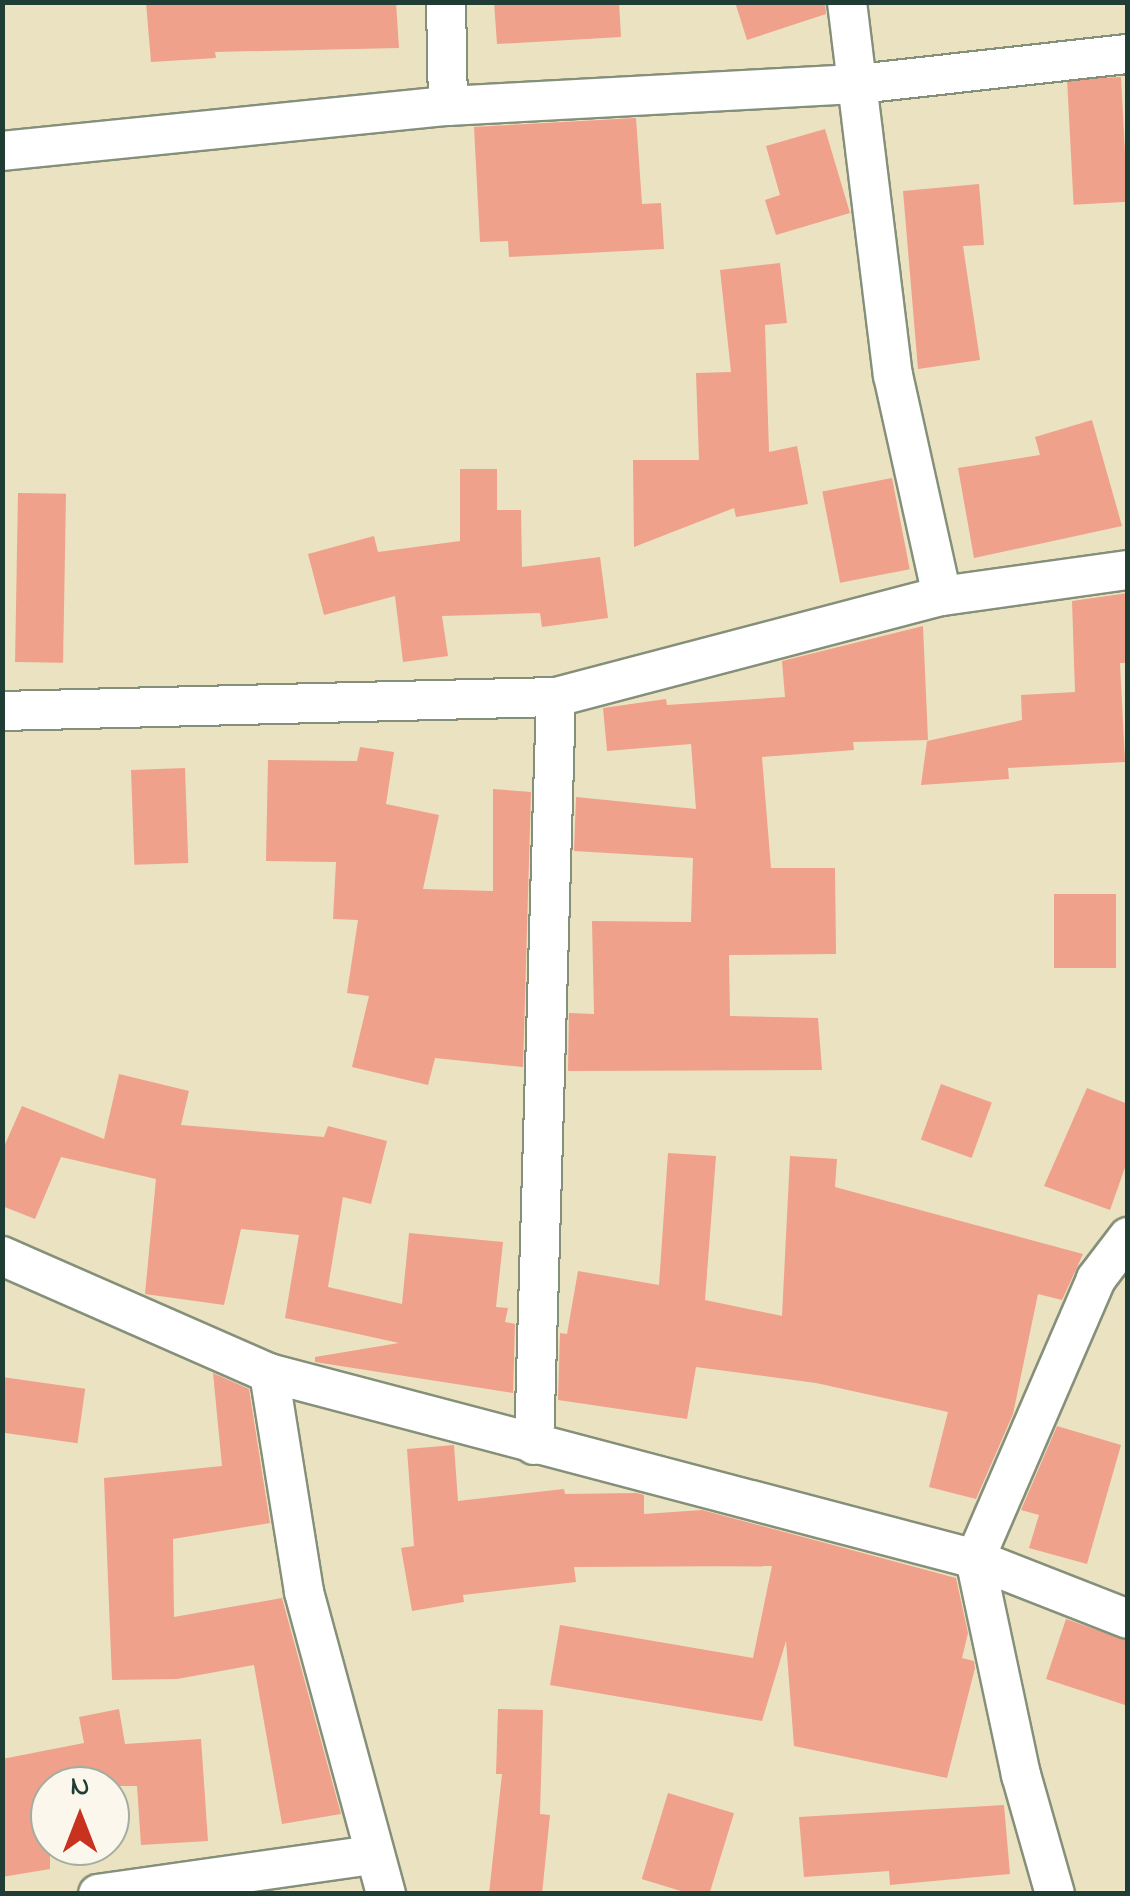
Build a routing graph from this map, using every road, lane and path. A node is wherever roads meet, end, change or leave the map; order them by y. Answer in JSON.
{"nodes":[{"id":1,"x":446,"y":2,"type":"edge"},
{"id":2,"x":847,"y":2,"type":"edge"},
{"id":3,"x":1128,"y":54,"type":"edge"},
{"id":4,"x":859,"y":84,"type":"junction"},
{"id":5,"x":448,"y":106,"type":"junction"},
{"id":6,"x":2,"y":150,"type":"edge"},
{"id":7,"x":1128,"y":570,"type":"edge"},
{"id":8,"x":942,"y":596,"type":"junction"},
{"id":9,"x":556,"y":697,"type":"junction"},
{"id":10,"x":2,"y":711,"type":"edge"},
{"id":11,"x":1128,"y":1237,"type":"edge"},
{"id":12,"x":2,"y":1256,"type":"edge"},
{"id":13,"x":269,"y":1373,"type":"junction"},
{"id":14,"x":534,"y":1445,"type":"junction"},
{"id":15,"x":975,"y":1559,"type":"junction"},
{"id":16,"x":1128,"y":1618,"type":"edge"},
{"id":17,"x":372,"y":1855,"type":"junction"},
{"id":18,"x":98,"y":1894,"type":"edge"},
{"id":19,"x":386,"y":1894,"type":"edge"},
{"id":20,"x":1055,"y":1894,"type":"edge"}],
"edges":[{"from":1,"to":5,"type":"street"},
{"from":2,"to":4,"type":"street"},
{"from":3,"to":4,"type":"street"},
{"from":4,"to":5,"type":"street"},
{"from":4,"to":8,"type":"street"},
{"from":5,"to":6,"type":"street"},
{"from":7,"to":8,"type":"street"},
{"from":8,"to":9,"type":"street"},
{"from":9,"to":10,"type":"street"},
{"from":9,"to":14,"type":"street"},
{"from":11,"to":15,"type":"street"},
{"from":12,"to":13,"type":"street"},
{"from":13,"to":14,"type":"street"},
{"from":13,"to":17,"type":"street"},
{"from":14,"to":15,"type":"street"},
{"from":15,"to":16,"type":"street"},
{"from":15,"to":20,"type":"street"},
{"from":17,"to":18,"type":"street"},
{"from":17,"to":19,"type":"street"}]}
